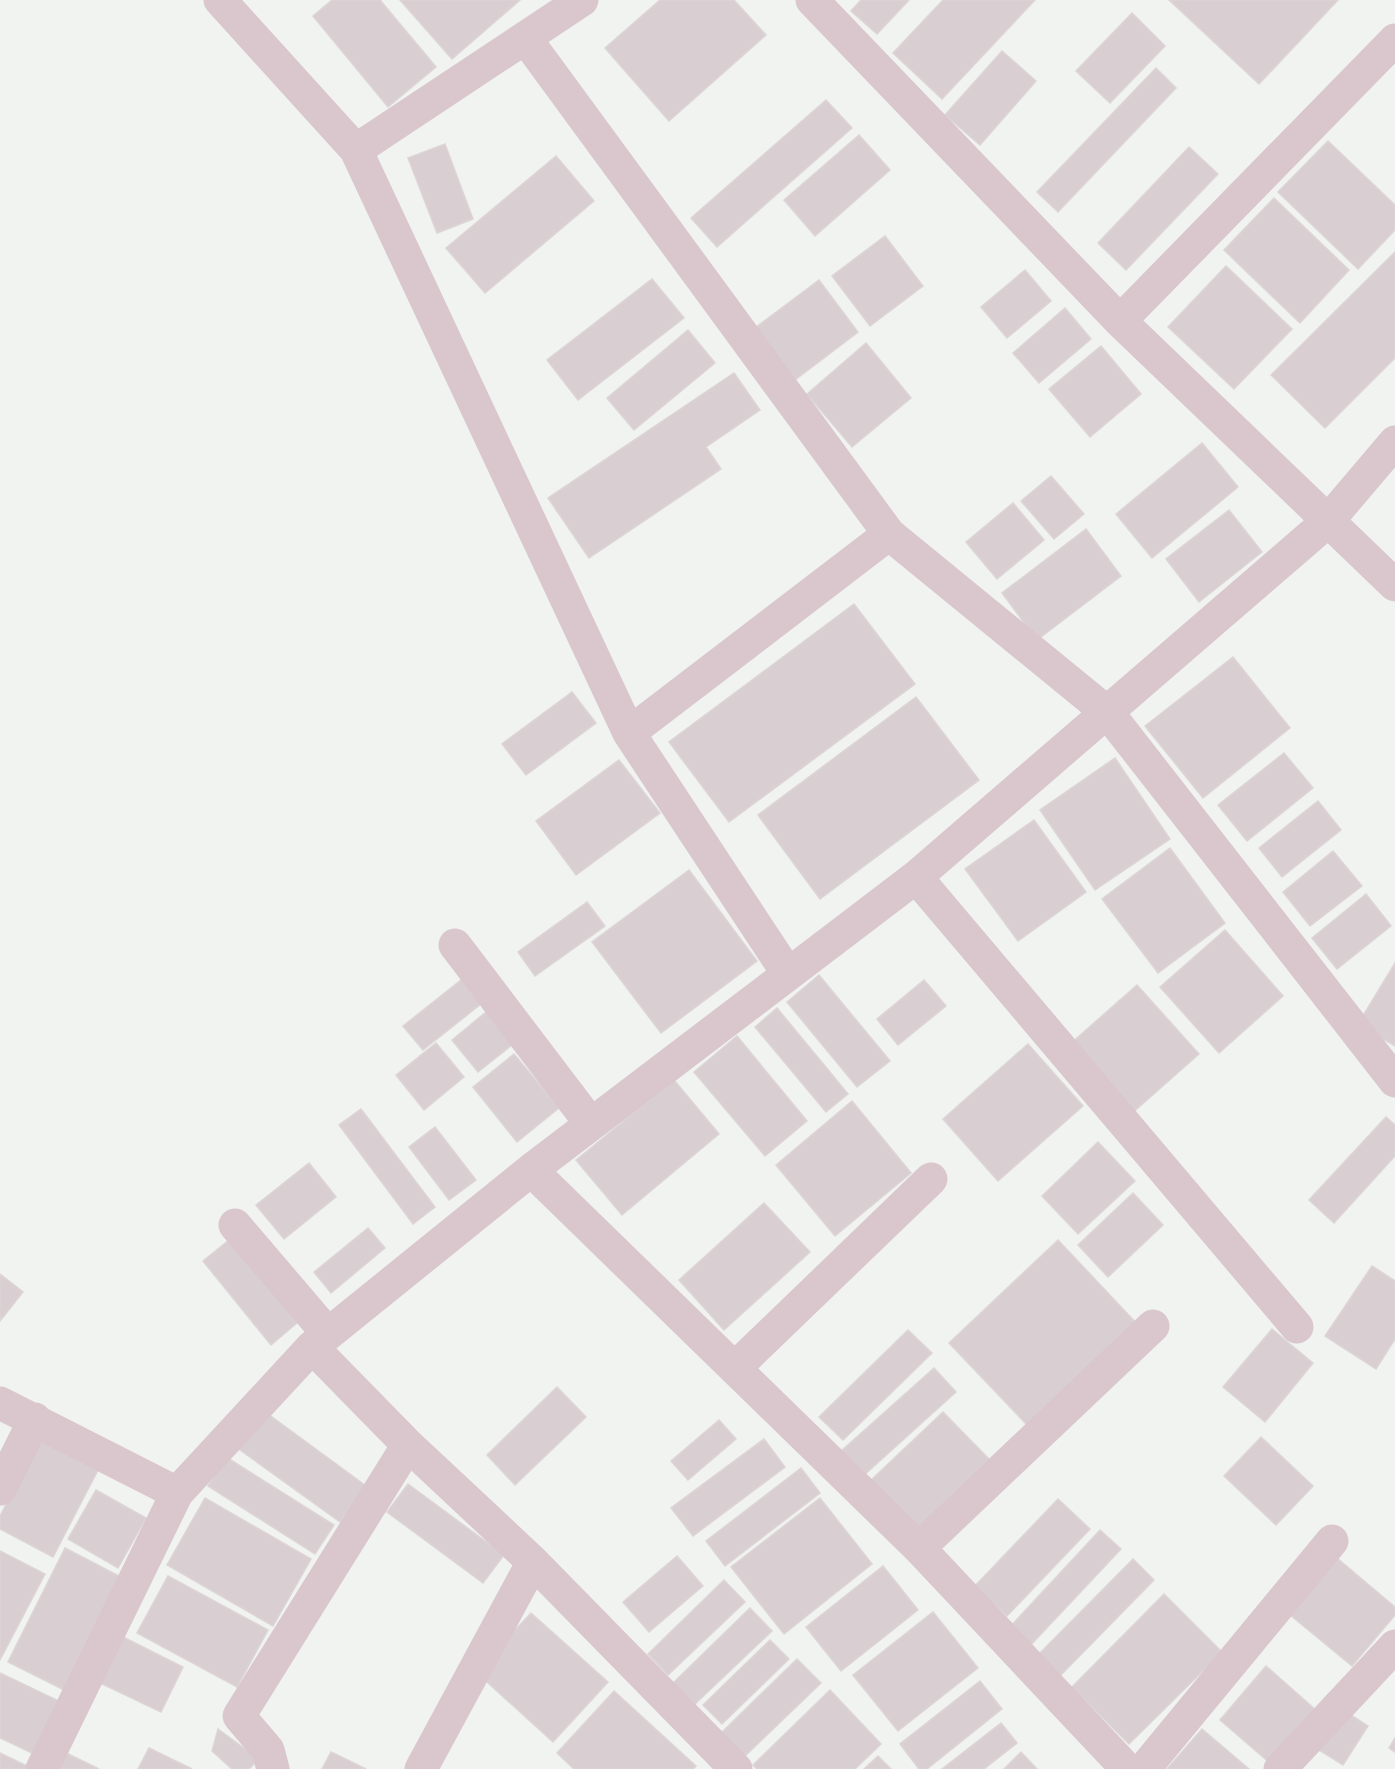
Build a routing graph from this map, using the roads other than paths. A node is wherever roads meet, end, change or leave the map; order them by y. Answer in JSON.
{"nodes":[{"id":1,"x":220,"y":0,"type":"edge"},
{"id":2,"x":582,"y":0,"type":"edge"},
{"id":3,"x":812,"y":0,"type":"edge"},
{"id":4,"x":526,"y":39,"type":"junction"},
{"id":5,"x":1395,"y":40,"type":"edge"},
{"id":6,"x":356,"y":150,"type":"junction"},
{"id":7,"x":1120,"y":321,"type":"junction"},
{"id":8,"x":1395,"y":442,"type":"edge"},
{"id":9,"x":1327,"y":522,"type":"junction"},
{"id":10,"x":889,"y":534,"type":"junction"},
{"id":11,"x":1395,"y":585,"type":"edge"},
{"id":12,"x":1108,"y":713,"type":"junction"},
{"id":13,"x":628,"y":733,"type":"junction"},
{"id":14,"x":916,"y":877,"type":"junction"},
{"id":15,"x":455,"y":945,"type":"dead end"},
{"id":16,"x":788,"y":974,"type":"junction"},
{"id":17,"x":1395,"y":1081,"type":"edge"},
{"id":18,"x":591,"y":1124,"type":"junction"},
{"id":19,"x":531,"y":1170,"type":"junction"},
{"id":20,"x":931,"y":1179,"type":"dead end"},
{"id":21,"x":235,"y":1225,"type":"dead end"},
{"id":22,"x":1152,"y":1326,"type":"dead end"},
{"id":23,"x":1297,"y":1327,"type":"dead end"},
{"id":24,"x":320,"y":1341,"type":"junction"},
{"id":25,"x":736,"y":1367,"type":"junction"},
{"id":26,"x":0,"y":1402,"type":"edge"},
{"id":27,"x":35,"y":1419,"type":"junction"},
{"id":28,"x":408,"y":1445,"type":"junction"},
{"id":29,"x":0,"y":1489,"type":"edge"},
{"id":30,"x":177,"y":1493,"type":"junction"},
{"id":31,"x":1332,"y":1541,"type":"dead end"},
{"id":32,"x":919,"y":1548,"type":"junction"},
{"id":33,"x":534,"y":1562,"type":"junction"},
{"id":34,"x":1395,"y":1646,"type":"edge"},
{"id":35,"x":42,"y":1769,"type":"edge"},
{"id":36,"x":273,"y":1769,"type":"edge"},
{"id":37,"x":422,"y":1769,"type":"edge"},
{"id":38,"x":736,"y":1769,"type":"edge"},
{"id":39,"x":1127,"y":1769,"type":"edge"},
{"id":40,"x":1144,"y":1769,"type":"edge"},
{"id":41,"x":1280,"y":1769,"type":"edge"}],
"edges":[{"from":1,"to":6,"type":"street"},
{"from":2,"to":4,"type":"street"},
{"from":3,"to":7,"type":"street"},
{"from":4,"to":6,"type":"street"},
{"from":4,"to":10,"type":"street"},
{"from":5,"to":7,"type":"street"},
{"from":6,"to":13,"type":"street"},
{"from":7,"to":9,"type":"street"},
{"from":8,"to":9,"type":"street"},
{"from":9,"to":11,"type":"street"},
{"from":9,"to":12,"type":"street"},
{"from":10,"to":12,"type":"street"},
{"from":10,"to":13,"type":"street"},
{"from":12,"to":14,"type":"street"},
{"from":12,"to":17,"type":"street"},
{"from":13,"to":16,"type":"street"},
{"from":14,"to":16,"type":"street"},
{"from":14,"to":23,"type":"street"},
{"from":15,"to":18,"type":"street"},
{"from":16,"to":18,"type":"street"},
{"from":18,"to":19,"type":"street"},
{"from":19,"to":24,"type":"street"},
{"from":19,"to":25,"type":"street"},
{"from":20,"to":25,"type":"street"},
{"from":21,"to":24,"type":"street"},
{"from":22,"to":32,"type":"street"},
{"from":24,"to":28,"type":"street"},
{"from":24,"to":30,"type":"street"},
{"from":25,"to":32,"type":"street"},
{"from":26,"to":27,"type":"street"},
{"from":27,"to":29,"type":"street"},
{"from":27,"to":30,"type":"street"},
{"from":28,"to":33,"type":"street"},
{"from":28,"to":36,"type":"street"},
{"from":30,"to":35,"type":"street"},
{"from":31,"to":40,"type":"street"},
{"from":32,"to":39,"type":"street"},
{"from":33,"to":37,"type":"street"},
{"from":33,"to":38,"type":"street"},
{"from":34,"to":41,"type":"street"}]}
